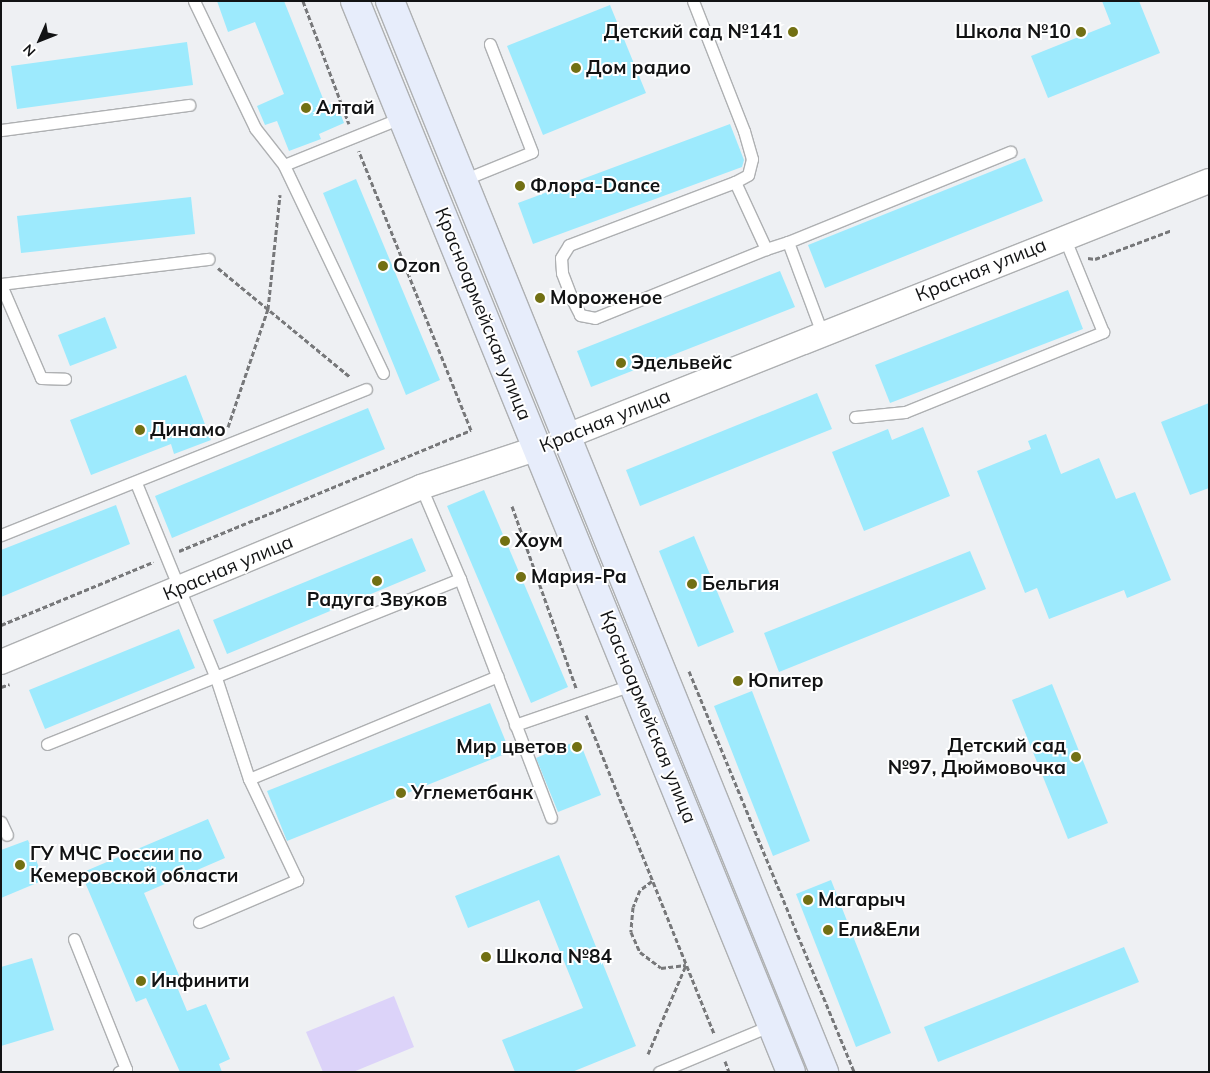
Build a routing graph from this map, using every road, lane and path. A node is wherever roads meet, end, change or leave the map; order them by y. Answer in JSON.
{"nodes":[{"id":1,"x":194,"y":1,"type":"edge"},
{"id":2,"x":304,"y":1,"type":"edge"},
{"id":3,"x":355,"y":1,"type":"edge"},
{"id":4,"x":390,"y":1,"type":"edge"},
{"id":5,"x":693,"y":1,"type":"edge"},
{"id":6,"x":490,"y":44,"type":"dead end"},
{"id":7,"x":189,"y":105,"type":"dead end"},
{"id":8,"x":403,"y":117,"type":"junction"},
{"id":9,"x":1,"y":130,"type":"edge"},
{"id":10,"x":353,"y":136,"type":"junction"},
{"id":11,"x":1010,"y":152,"type":"dead end"},
{"id":12,"x":284,"y":165,"type":"junction"},
{"id":13,"x":462,"y":180,"type":"junction"},
{"id":14,"x":1209,"y":181,"type":"edge"},
{"id":15,"x":735,"y":182,"type":"junction"},
{"id":16,"x":1064,"y":237,"type":"junction"},
{"id":17,"x":788,"y":242,"type":"junction"},
{"id":18,"x":766,"y":250,"type":"junction"},
{"id":19,"x":208,"y":259,"type":"joint"},
{"id":20,"x":1,"y":285,"type":"edge"},
{"id":21,"x":268,"y":309,"type":"junction"},
{"id":22,"x":822,"y":334,"type":"junction"},
{"id":23,"x":383,"y":373,"type":"dead end"},
{"id":24,"x":350,"y":377,"type":"dead end"},
{"id":25,"x":65,"y":379,"type":"dead end"},
{"id":26,"x":366,"y":389,"type":"dead end"},
{"id":27,"x":855,"y":417,"type":"dead end"},
{"id":28,"x":567,"y":436,"type":"junction"},
{"id":29,"x":221,"y":447,"type":"junction"},
{"id":30,"x":538,"y":448,"type":"junction"},
{"id":31,"x":136,"y":483,"type":"junction"},
{"id":32,"x":421,"y":487,"type":"junction"},
{"id":33,"x":512,"y":506,"type":"dead end"},
{"id":34,"x":1,"y":536,"type":"edge"},
{"id":35,"x":165,"y":557,"type":"junction"},
{"id":36,"x":460,"y":579,"type":"junction"},
{"id":37,"x":178,"y":588,"type":"junction"},
{"id":38,"x":1,"y":625,"type":"edge"},
{"id":39,"x":1,"y":662,"type":"edge"},
{"id":40,"x":688,"y":669,"type":"dead end"},
{"id":41,"x":498,"y":676,"type":"junction"},
{"id":42,"x":216,"y":678,"type":"junction"},
{"id":43,"x":634,"y":684,"type":"junction"},
{"id":44,"x":582,"y":704,"type":"junction"},
{"id":45,"x":515,"y":725,"type":"junction"},
{"id":46,"x":47,"y":744,"type":"dead end"},
{"id":47,"x":249,"y":779,"type":"junction"},
{"id":48,"x":552,"y":817,"type":"dead end"},
{"id":49,"x":1,"y":822,"type":"edge"},
{"id":50,"x":7,"y":835,"type":"dead end"},
{"id":51,"x":652,"y":881,"type":"junction"},
{"id":52,"x":199,"y":922,"type":"dead end"},
{"id":53,"x":74,"y":939,"type":"dead end"},
{"id":54,"x":686,"y":965,"type":"junction"},
{"id":55,"x":772,"y":1025,"type":"junction"},
{"id":56,"x":719,"y":1047,"type":"junction"},
{"id":57,"x":648,"y":1054,"type":"dead end"},
{"id":58,"x":119,"y":1072,"type":"edge"},
{"id":59,"x":659,"y":1072,"type":"edge"},
{"id":60,"x":730,"y":1072,"type":"edge"},
{"id":61,"x":791,"y":1072,"type":"edge"},
{"id":62,"x":824,"y":1072,"type":"edge"},
{"id":63,"x":854,"y":1072,"type":"edge"}],
"edges":[{"from":1,"to":12,"type":"lane"},
{"from":2,"to":10,"type":"path"},
{"from":3,"to":8,"type":"main road","name":"Красноармейская улица"},
{"from":4,"to":13,"type":"main road","name":"Красноармейская улица"},
{"from":5,"to":15,"type":"lane"},
{"from":6,"to":13,"type":"lane"},
{"from":7,"to":9,"type":"lane"},
{"from":8,"to":10,"type":"lane"},
{"from":8,"to":30,"type":"main road","name":"Красноармейская улица"},
{"from":10,"to":12,"type":"lane"},
{"from":10,"to":35,"type":"path"},
{"from":11,"to":17,"type":"lane"},
{"from":12,"to":21,"type":"path"},
{"from":12,"to":23,"type":"lane"},
{"from":13,"to":28,"type":"main road","name":"Красноармейская улица"},
{"from":14,"to":16,"type":"street","name":"Красная улица"},
{"from":15,"to":18,"type":"lane"},
{"from":15,"to":18,"type":"lane"},
{"from":16,"to":22,"type":"street","name":"Красная улица"},
{"from":16,"to":27,"type":"lane"},
{"from":17,"to":18,"type":"lane"},
{"from":17,"to":22,"type":"lane"},
{"from":19,"to":20,"type":"lane"},
{"from":19,"to":21,"type":"path"},
{"from":20,"to":25,"type":"lane"},
{"from":21,"to":24,"type":"path"},
{"from":21,"to":29,"type":"path"},
{"from":22,"to":28,"type":"street","name":"Красная улица"},
{"from":26,"to":29,"type":"lane"},
{"from":28,"to":30,"type":"main road","name":"Красная улица"},
{"from":28,"to":62,"type":"main road","name":"Красноармейская улица"},
{"from":29,"to":31,"type":"lane"},
{"from":30,"to":32,"type":"street","name":"Красная улица"},
{"from":30,"to":43,"type":"main road","name":"Красноармейская улица"},
{"from":31,"to":34,"type":"lane"},
{"from":31,"to":35,"type":"lane"},
{"from":32,"to":36,"type":"lane"},
{"from":32,"to":37,"type":"street","name":"Красная улица"},
{"from":33,"to":44,"type":"path"},
{"from":35,"to":37,"type":"lane"},
{"from":35,"to":38,"type":"path"},
{"from":36,"to":41,"type":"lane"},
{"from":36,"to":42,"type":"lane"},
{"from":37,"to":39,"type":"street","name":"Красная улица"},
{"from":37,"to":42,"type":"lane"},
{"from":40,"to":63,"type":"path"},
{"from":41,"to":45,"type":"lane"},
{"from":41,"to":47,"type":"lane"},
{"from":42,"to":46,"type":"lane"},
{"from":42,"to":47,"type":"lane"},
{"from":43,"to":44,"type":"lane"},
{"from":43,"to":55,"type":"main road","name":"Красноармейская улица"},
{"from":44,"to":45,"type":"lane"},
{"from":44,"to":51,"type":"path"},
{"from":45,"to":48,"type":"lane"},
{"from":47,"to":52,"type":"lane"},
{"from":49,"to":50,"type":"lane"},
{"from":51,"to":54,"type":"path"},
{"from":51,"to":54,"type":"path"},
{"from":53,"to":58,"type":"lane"},
{"from":54,"to":56,"type":"path"},
{"from":54,"to":57,"type":"path"},
{"from":55,"to":56,"type":"lane"},
{"from":55,"to":61,"type":"main road","name":"Красноармейская улица"},
{"from":56,"to":59,"type":"lane"},
{"from":56,"to":60,"type":"path"}]}
